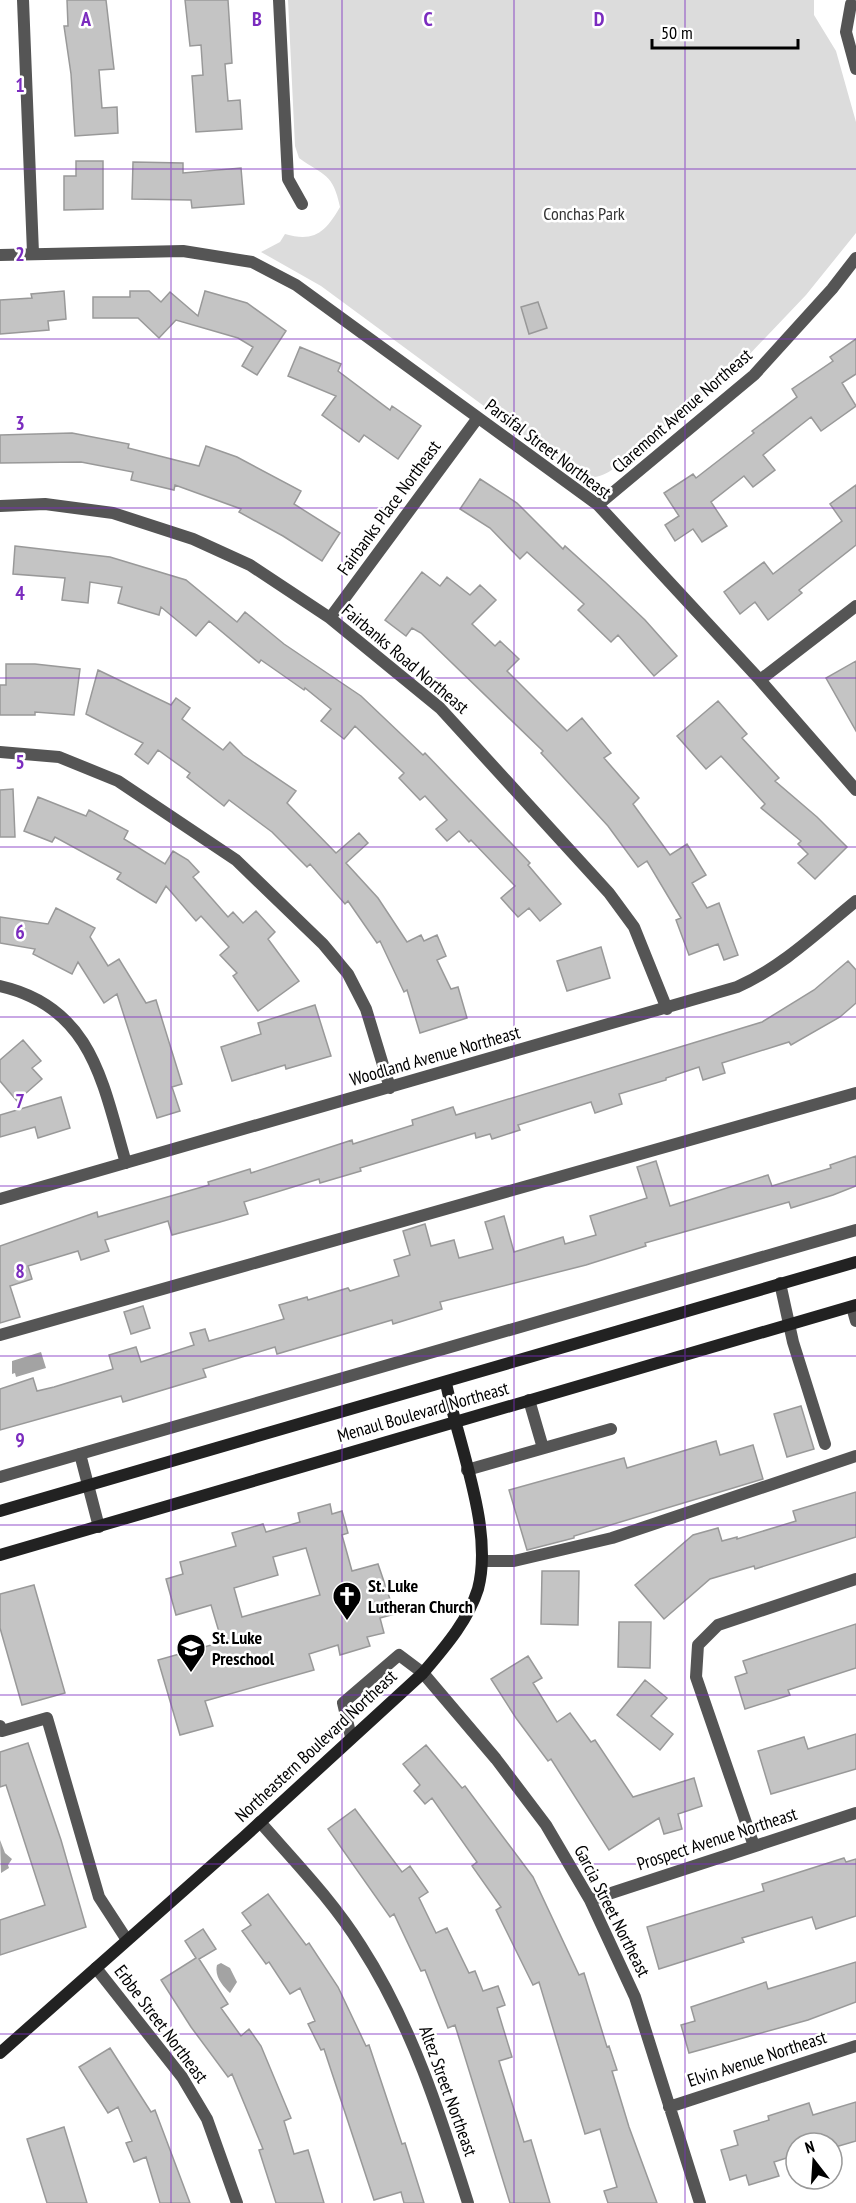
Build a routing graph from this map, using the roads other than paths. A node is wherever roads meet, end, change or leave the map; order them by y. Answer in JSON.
{"nodes":[{"id":1,"x":23,"y":0,"type":"edge"},
{"id":2,"x":279,"y":0,"type":"edge"},
{"id":3,"x":851,"y":4,"type":"dead end"},
{"id":4,"x":856,"y":69,"type":"edge"},
{"id":5,"x":302,"y":204,"type":"dead end"},
{"id":6,"x":33,"y":253,"type":"junction"},
{"id":7,"x":0,"y":255,"type":"edge"},
{"id":8,"x":856,"y":258,"type":"edge"},
{"id":9,"x":477,"y":418,"type":"junction"},
{"id":10,"x":598,"y":505,"type":"junction"},
{"id":11,"x":0,"y":506,"type":"edge"},
{"id":12,"x":856,"y":606,"type":"edge"},
{"id":13,"x":330,"y":618,"type":"junction"},
{"id":14,"x":760,"y":680,"type":"junction"},
{"id":15,"x":0,"y":752,"type":"edge"},
{"id":16,"x":856,"y":790,"type":"edge"},
{"id":17,"x":856,"y":901,"type":"edge"},
{"id":18,"x":0,"y":986,"type":"edge"},
{"id":19,"x":667,"y":1009,"type":"junction"},
{"id":20,"x":390,"y":1088,"type":"junction"},
{"id":21,"x":856,"y":1093,"type":"edge"},
{"id":22,"x":126,"y":1163,"type":"junction"},
{"id":23,"x":0,"y":1199,"type":"edge"},
{"id":24,"x":856,"y":1230,"type":"edge"},
{"id":25,"x":856,"y":1262,"type":"edge"},
{"id":26,"x":780,"y":1283,"type":"junction"},
{"id":27,"x":854,"y":1306,"type":"edge"},
{"id":28,"x":856,"y":1321,"type":"edge"},
{"id":29,"x":789,"y":1325,"type":"junction"},
{"id":30,"x":0,"y":1335,"type":"edge"},
{"id":31,"x":446,"y":1383,"type":"junction"},
{"id":32,"x":529,"y":1400,"type":"junction"},
{"id":33,"x":453,"y":1422,"type":"junction"},
{"id":34,"x":611,"y":1429,"type":"dead end"},
{"id":35,"x":825,"y":1444,"type":"dead end"},
{"id":36,"x":543,"y":1448,"type":"junction"},
{"id":37,"x":80,"y":1454,"type":"junction"},
{"id":38,"x":856,"y":1456,"type":"edge"},
{"id":39,"x":466,"y":1470,"type":"junction"},
{"id":40,"x":0,"y":1477,"type":"edge"},
{"id":41,"x":89,"y":1486,"type":"junction"},
{"id":42,"x":0,"y":1511,"type":"edge"},
{"id":43,"x":99,"y":1527,"type":"junction"},
{"id":44,"x":0,"y":1555,"type":"edge"},
{"id":45,"x":482,"y":1562,"type":"junction"},
{"id":46,"x":856,"y":1579,"type":"edge"},
{"id":47,"x":423,"y":1672,"type":"junction"},
{"id":48,"x":1,"y":1730,"type":"edge"},
{"id":49,"x":351,"y":1737,"type":"junction"},
{"id":50,"x":856,"y":1813,"type":"edge"},
{"id":51,"x":260,"y":1821,"type":"junction"},
{"id":52,"x":754,"y":1846,"type":"junction"},
{"id":53,"x":590,"y":1900,"type":"junction"},
{"id":54,"x":127,"y":1940,"type":"junction"},
{"id":55,"x":96,"y":1968,"type":"junction"},
{"id":56,"x":856,"y":2046,"type":"edge"},
{"id":57,"x":0,"y":2053,"type":"edge"},
{"id":58,"x":669,"y":2107,"type":"junction"},
{"id":59,"x":237,"y":2203,"type":"edge"},
{"id":60,"x":468,"y":2203,"type":"edge"},
{"id":61,"x":700,"y":2203,"type":"edge"}],
"edges":[{"from":1,"to":6,"type":"street"},
{"from":2,"to":5,"type":"street"},
{"from":3,"to":4,"type":"street"},
{"from":6,"to":7,"type":"street"},
{"from":6,"to":9,"type":"street","name":"Parsifal Street Northeast"},
{"from":8,"to":10,"type":"street","name":"Claremont Avenue Northeast"},
{"from":9,"to":10,"type":"street","name":"Parsifal Street Northeast"},
{"from":9,"to":13,"type":"street","name":"Fairbanks Place Northeast"},
{"from":10,"to":14,"type":"street","name":"Parsifal Street Northeast"},
{"from":11,"to":13,"type":"street","name":"Fairbanks Road Northeast"},
{"from":12,"to":14,"type":"street"},
{"from":13,"to":19,"type":"street","name":"Fairbanks Road Northeast"},
{"from":14,"to":16,"type":"street","name":"Parsifal Street Northeast"},
{"from":15,"to":20,"type":"street"},
{"from":17,"to":19,"type":"street","name":"Woodland Avenue Northeast"},
{"from":18,"to":22,"type":"street"},
{"from":19,"to":20,"type":"street","name":"Woodland Avenue Northeast"},
{"from":20,"to":22,"type":"street","name":"Woodland Avenue Northeast"},
{"from":21,"to":30,"type":"street"},
{"from":22,"to":23,"type":"street","name":"Woodland Avenue Northeast"},
{"from":24,"to":37,"type":"street"},
{"from":25,"to":26,"type":"main road","name":"Menaul Boulevard Northeast"},
{"from":26,"to":29,"type":"street"},
{"from":26,"to":31,"type":"main road","name":"Menaul Boulevard Northeast"},
{"from":27,"to":28,"type":"street"},
{"from":27,"to":29,"type":"main road","name":"Menaul Boulevard Northeast"},
{"from":29,"to":32,"type":"main road","name":"Menaul Boulevard Northeast"},
{"from":29,"to":35,"type":"street"},
{"from":31,"to":33,"type":"main road","name":"Northeastern Boulevard Northeast"},
{"from":31,"to":41,"type":"main road","name":"Menaul Boulevard Northeast"},
{"from":32,"to":33,"type":"main road","name":"Menaul Boulevard Northeast"},
{"from":32,"to":36,"type":"street"},
{"from":33,"to":39,"type":"main road","name":"Northeastern Boulevard Northeast"},
{"from":33,"to":43,"type":"main road","name":"Menaul Boulevard Northeast"},
{"from":34,"to":36,"type":"street"},
{"from":36,"to":39,"type":"street"},
{"from":37,"to":40,"type":"street"},
{"from":37,"to":41,"type":"street"},
{"from":38,"to":45,"type":"street"},
{"from":39,"to":45,"type":"main road","name":"Northeastern Boulevard Northeast"},
{"from":41,"to":42,"type":"main road","name":"Menaul Boulevard Northeast"},
{"from":41,"to":43,"type":"street"},
{"from":43,"to":44,"type":"main road","name":"Menaul Boulevard Northeast"},
{"from":45,"to":47,"type":"main road","name":"Northeastern Boulevard Northeast"},
{"from":46,"to":52,"type":"street"},
{"from":47,"to":49,"type":"main road","name":"Northeastern Boulevard Northeast"},
{"from":47,"to":49,"type":"street","name":"Garcia Street Northeast"},
{"from":47,"to":53,"type":"street","name":"Garcia Street Northeast"},
{"from":48,"to":54,"type":"street"},
{"from":49,"to":51,"type":"main road","name":"Northeastern Boulevard Northeast"},
{"from":50,"to":52,"type":"street","name":"Prospect Avenue Northeast"},
{"from":51,"to":54,"type":"main road","name":"Northeastern Boulevard Northeast"},
{"from":51,"to":60,"type":"street","name":"Altez Street Northeast"},
{"from":52,"to":53,"type":"street","name":"Prospect Avenue Northeast"},
{"from":53,"to":58,"type":"street","name":"Garcia Street Northeast"},
{"from":54,"to":55,"type":"main road","name":"Northeastern Boulevard Northeast"},
{"from":55,"to":57,"type":"main road","name":"Northeastern Boulevard Northeast"},
{"from":55,"to":59,"type":"street","name":"Erbbe Street Northeast"},
{"from":56,"to":58,"type":"street","name":"Elvin Avenue Northeast"},
{"from":58,"to":61,"type":"street","name":"Garcia Street Northeast"}]}
